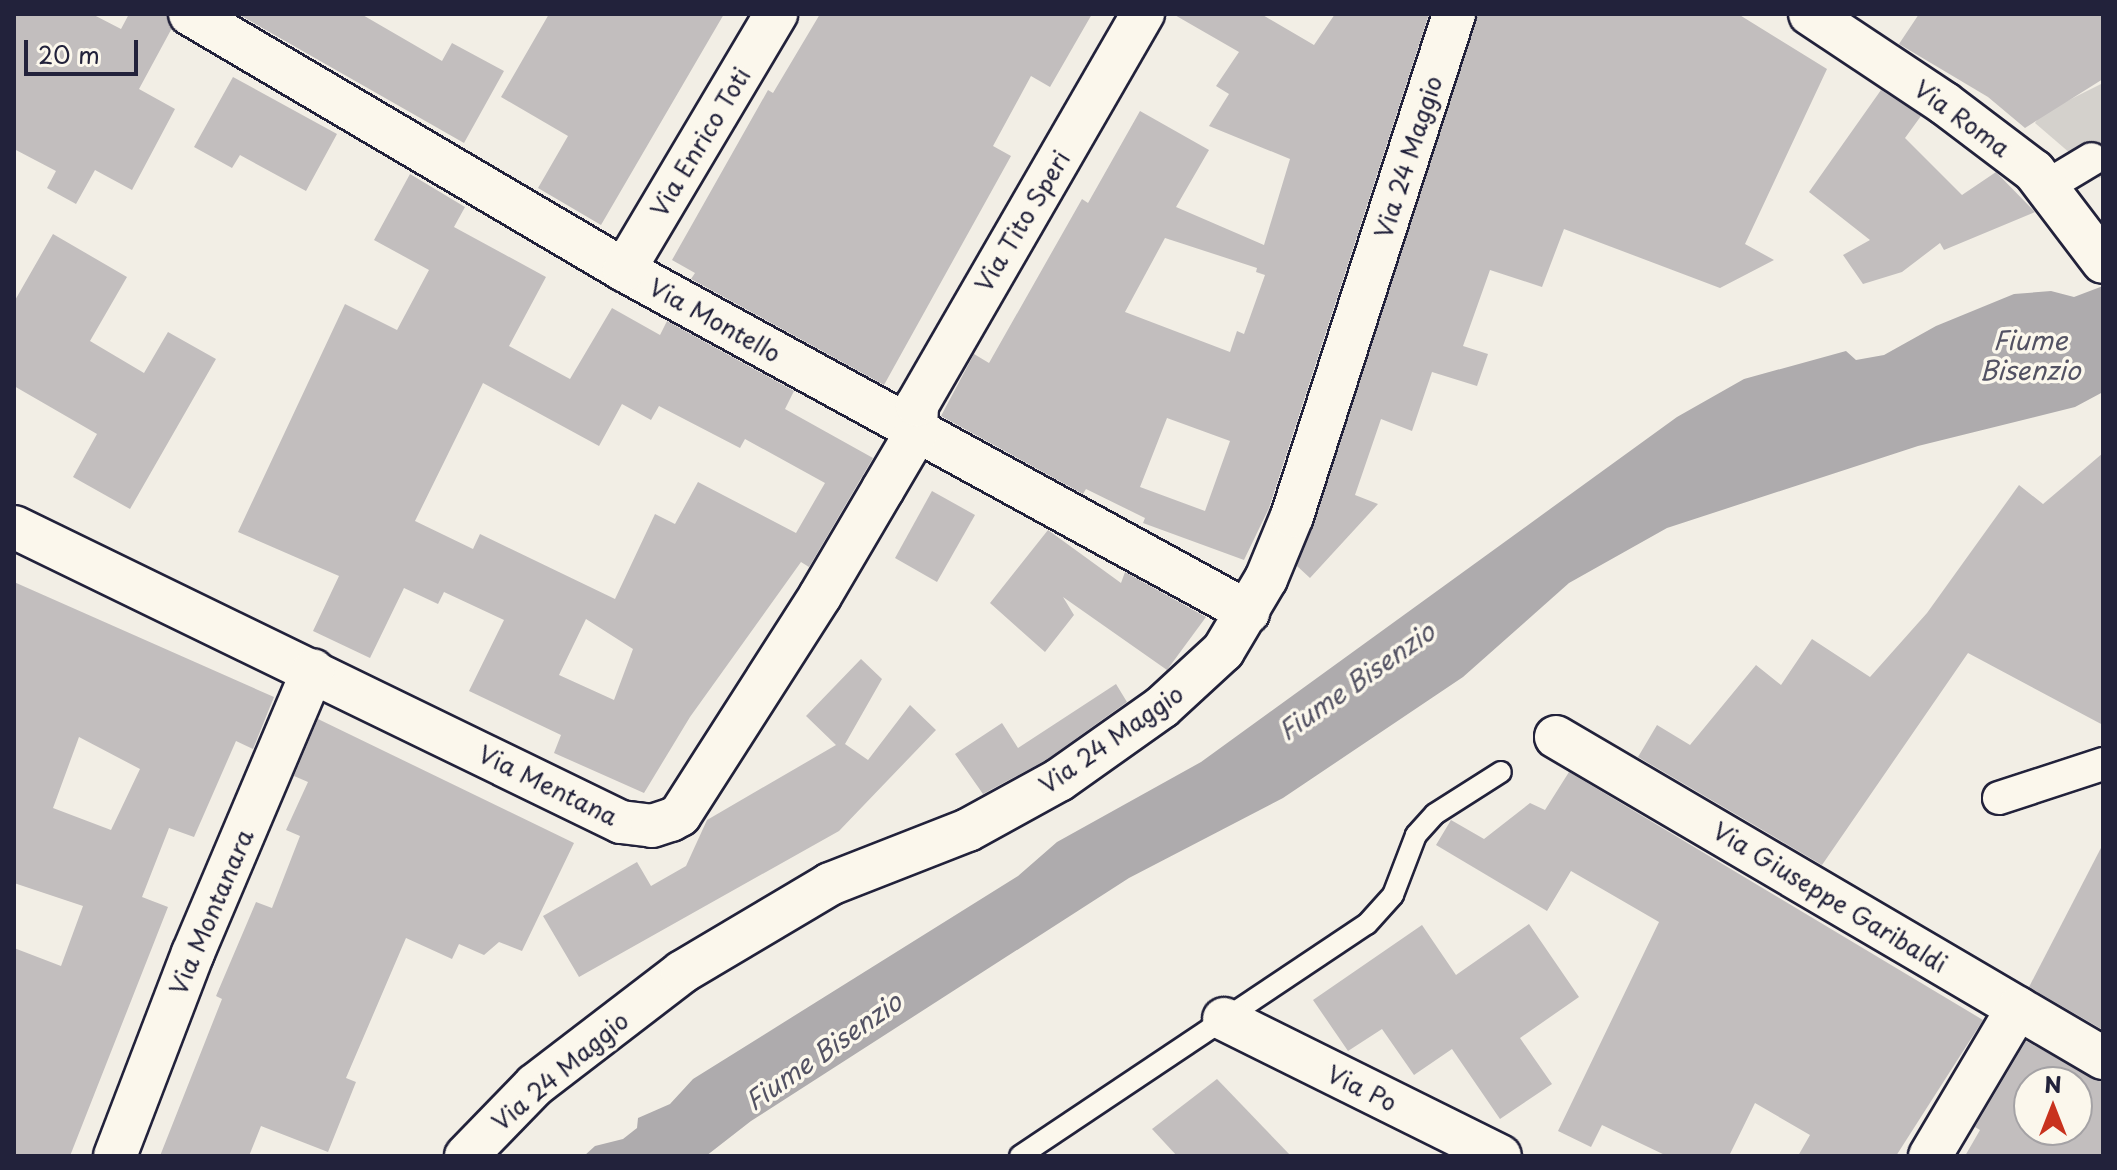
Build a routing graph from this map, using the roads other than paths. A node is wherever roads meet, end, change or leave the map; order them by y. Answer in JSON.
{"nodes":[{"id":1,"x":190,"y":14,"type":"edge"},
{"id":2,"x":776,"y":14,"type":"edge"},
{"id":3,"x":1143,"y":14,"type":"edge"},
{"id":4,"x":1454,"y":14,"type":"edge"},
{"id":5,"x":1810,"y":14,"type":"edge"},
{"id":6,"x":2092,"y":159,"type":"dead end"},
{"id":7,"x":2047,"y":186,"type":"junction"},
{"id":8,"x":2098,"y":254,"type":"edge"},
{"id":9,"x":624,"y":270,"type":"junction"},
{"id":10,"x":916,"y":433,"type":"junction"},
{"id":11,"x":14,"y":527,"type":"edge"},
{"id":12,"x":1248,"y":612,"type":"junction"},
{"id":13,"x":313,"y":670,"type":"junction"},
{"id":14,"x":1556,"y":737,"type":"dead end"},
{"id":15,"x":2103,"y":764,"type":"edge"},
{"id":16,"x":1501,"y":772,"type":"dead end"},
{"id":17,"x":1999,"y":798,"type":"dead end"},
{"id":18,"x":2018,"y":1008,"type":"junction"},
{"id":19,"x":1224,"y":1019,"type":"junction"},
{"id":20,"x":2103,"y":1058,"type":"edge"},
{"id":21,"x":115,"y":1156,"type":"edge"},
{"id":22,"x":466,"y":1156,"type":"edge"},
{"id":23,"x":1020,"y":1156,"type":"edge"},
{"id":24,"x":1500,"y":1156,"type":"edge"},
{"id":25,"x":1930,"y":1156,"type":"edge"}],
"edges":[{"from":1,"to":9,"type":"street","name":"Via Montello"},
{"from":2,"to":9,"type":"street","name":"Via Enrico Toti"},
{"from":3,"to":10,"type":"street","name":"Via Tito Speri"},
{"from":4,"to":12,"type":"street","name":"Via 24 Maggio"},
{"from":5,"to":7,"type":"street","name":"Via Roma"},
{"from":6,"to":7,"type":"street"},
{"from":7,"to":8,"type":"street","name":"Via Roma"},
{"from":9,"to":10,"type":"street","name":"Via Montello"},
{"from":10,"to":12,"type":"street","name":"Via Montello"},
{"from":10,"to":13,"type":"street","name":"Via Mentana"},
{"from":11,"to":13,"type":"street","name":"Via Mentana"},
{"from":12,"to":22,"type":"street","name":"Via 24 Maggio"},
{"from":13,"to":21,"type":"street","name":"Via Montanara"},
{"from":14,"to":18,"type":"street","name":"Via Giuseppe Garibaldi"},
{"from":15,"to":17,"type":"street"},
{"from":16,"to":19,"type":"lane"},
{"from":18,"to":20,"type":"street","name":"Via Giuseppe Garibaldi"},
{"from":18,"to":25,"type":"street"},
{"from":19,"to":23,"type":"lane"},
{"from":19,"to":24,"type":"street","name":"Via Po"}]}
